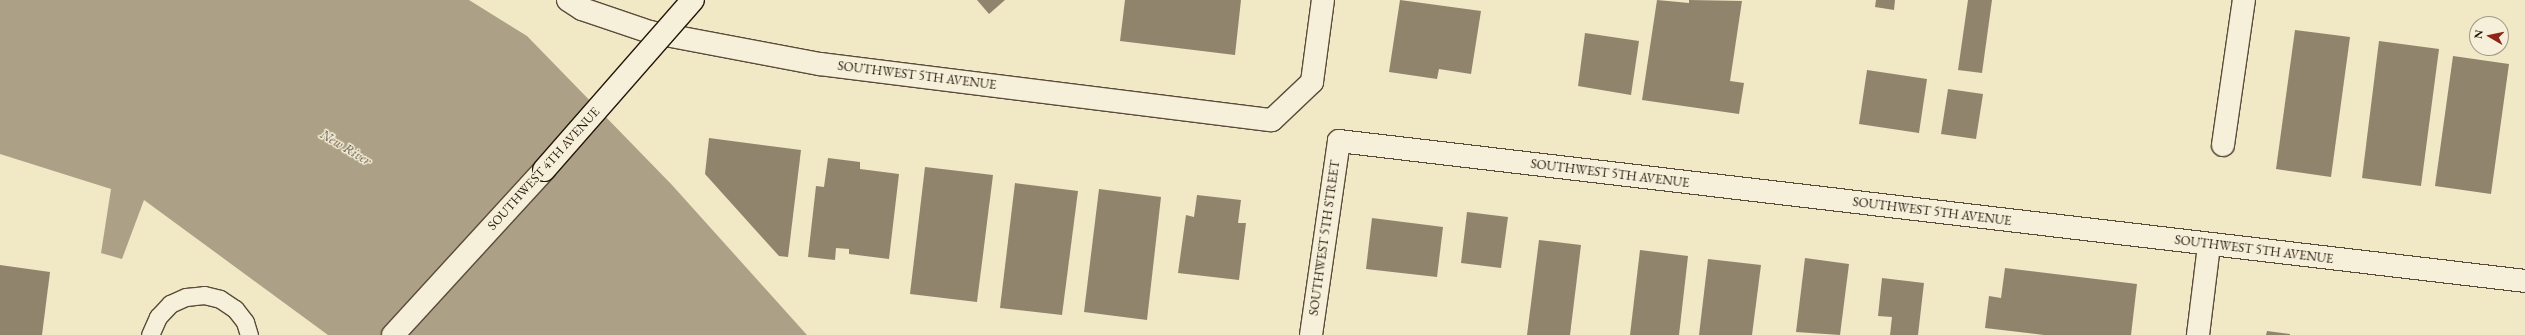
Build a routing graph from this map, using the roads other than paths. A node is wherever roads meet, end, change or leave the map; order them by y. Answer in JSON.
{"nodes":[{"id":1,"x":568,"y":0,"type":"edge"},
{"id":2,"x":693,"y":0,"type":"edge"},
{"id":3,"x":1323,"y":0,"type":"edge"},
{"id":4,"x":2244,"y":0,"type":"edge"},
{"id":5,"x":1339,"y":142,"type":"joint"},
{"id":6,"x":2223,"y":145,"type":"dead end"},
{"id":7,"x":2209,"y":245,"type":"junction"},
{"id":8,"x":2525,"y":281,"type":"edge"},
{"id":9,"x":150,"y":335,"type":"edge"},
{"id":10,"x":249,"y":335,"type":"edge"},
{"id":11,"x":393,"y":335,"type":"edge"},
{"id":12,"x":1311,"y":335,"type":"edge"},
{"id":13,"x":2198,"y":335,"type":"edge"}],
"edges":[{"from":1,"to":3,"type":"street","name":"SOUTHWEST 5TH AVENUE"},
{"from":2,"to":11,"type":"street","name":"SOUTHWEST 4TH AVENUE","bridge":true},
{"from":4,"to":6,"type":"street"},
{"from":5,"to":7,"type":"street","name":"SOUTHWEST 5TH AVENUE"},
{"from":5,"to":12,"type":"street","name":"SOUTHWEST 5TH STREET"},
{"from":7,"to":8,"type":"street","name":"SOUTHWEST 5TH AVENUE"},
{"from":7,"to":13,"type":"street"},
{"from":9,"to":10,"type":"lane"}]}
